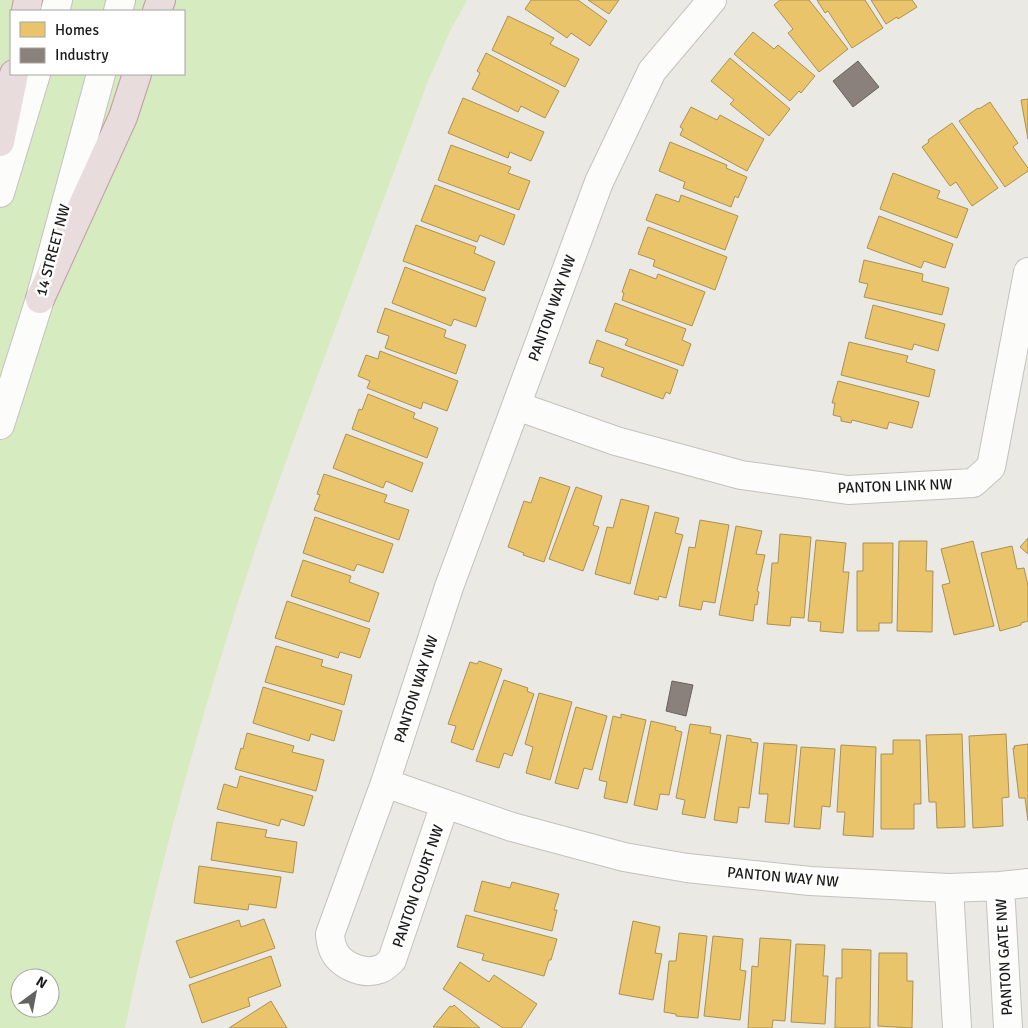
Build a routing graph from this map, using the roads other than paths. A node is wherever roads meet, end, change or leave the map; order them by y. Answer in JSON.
{"nodes":[{"id":1,"x":712,"y":0,"type":"edge"},
{"id":2,"x":14,"y":75,"type":"edge"},
{"id":3,"x":36,"y":75,"type":"edge"},
{"id":4,"x":101,"y":75,"type":"edge"},
{"id":5,"x":137,"y":75,"type":"edge"},
{"id":6,"x":0,"y":142,"type":"edge"},
{"id":7,"x":0,"y":194,"type":"edge"},
{"id":8,"x":1028,"y":272,"type":"edge"},
{"id":9,"x":40,"y":299,"type":"junction"},
{"id":10,"x":516,"y":406,"type":"junction"},
{"id":11,"x":0,"y":425,"type":"edge"},
{"id":12,"x":385,"y":783,"type":"junction"},
{"id":13,"x":445,"y":804,"type":"junction"},
{"id":14,"x":1028,"y":883,"type":"edge"},
{"id":15,"x":1000,"y":886,"type":"junction"},
{"id":16,"x":949,"y":888,"type":"junction"},
{"id":17,"x":956,"y":1028,"type":"edge"},
{"id":18,"x":1008,"y":1028,"type":"edge"}],
"edges":[{"from":1,"to":10,"type":"street","name":"PANTON WAY NW"},
{"from":2,"to":6,"type":"highway"},
{"from":3,"to":7,"type":"street"},
{"from":4,"to":9,"type":"street","name":"14 STREET NW"},
{"from":5,"to":9,"type":"highway"},
{"from":8,"to":10,"type":"street","name":"PANTON LINK NW"},
{"from":9,"to":11,"type":"street","name":"14 STREET NW"},
{"from":10,"to":12,"type":"street","name":"PANTON WAY NW"},
{"from":12,"to":13,"type":"street","name":"PANTON WAY NW"},
{"from":12,"to":13,"type":"street","name":"PANTON COURT NW"},
{"from":13,"to":16,"type":"street","name":"PANTON WAY NW"},
{"from":14,"to":15,"type":"street","name":"PANTON WAY NW"},
{"from":15,"to":16,"type":"street","name":"PANTON WAY NW"},
{"from":15,"to":18,"type":"street","name":"PANTON GATE NW"},
{"from":16,"to":17,"type":"street"}]}
